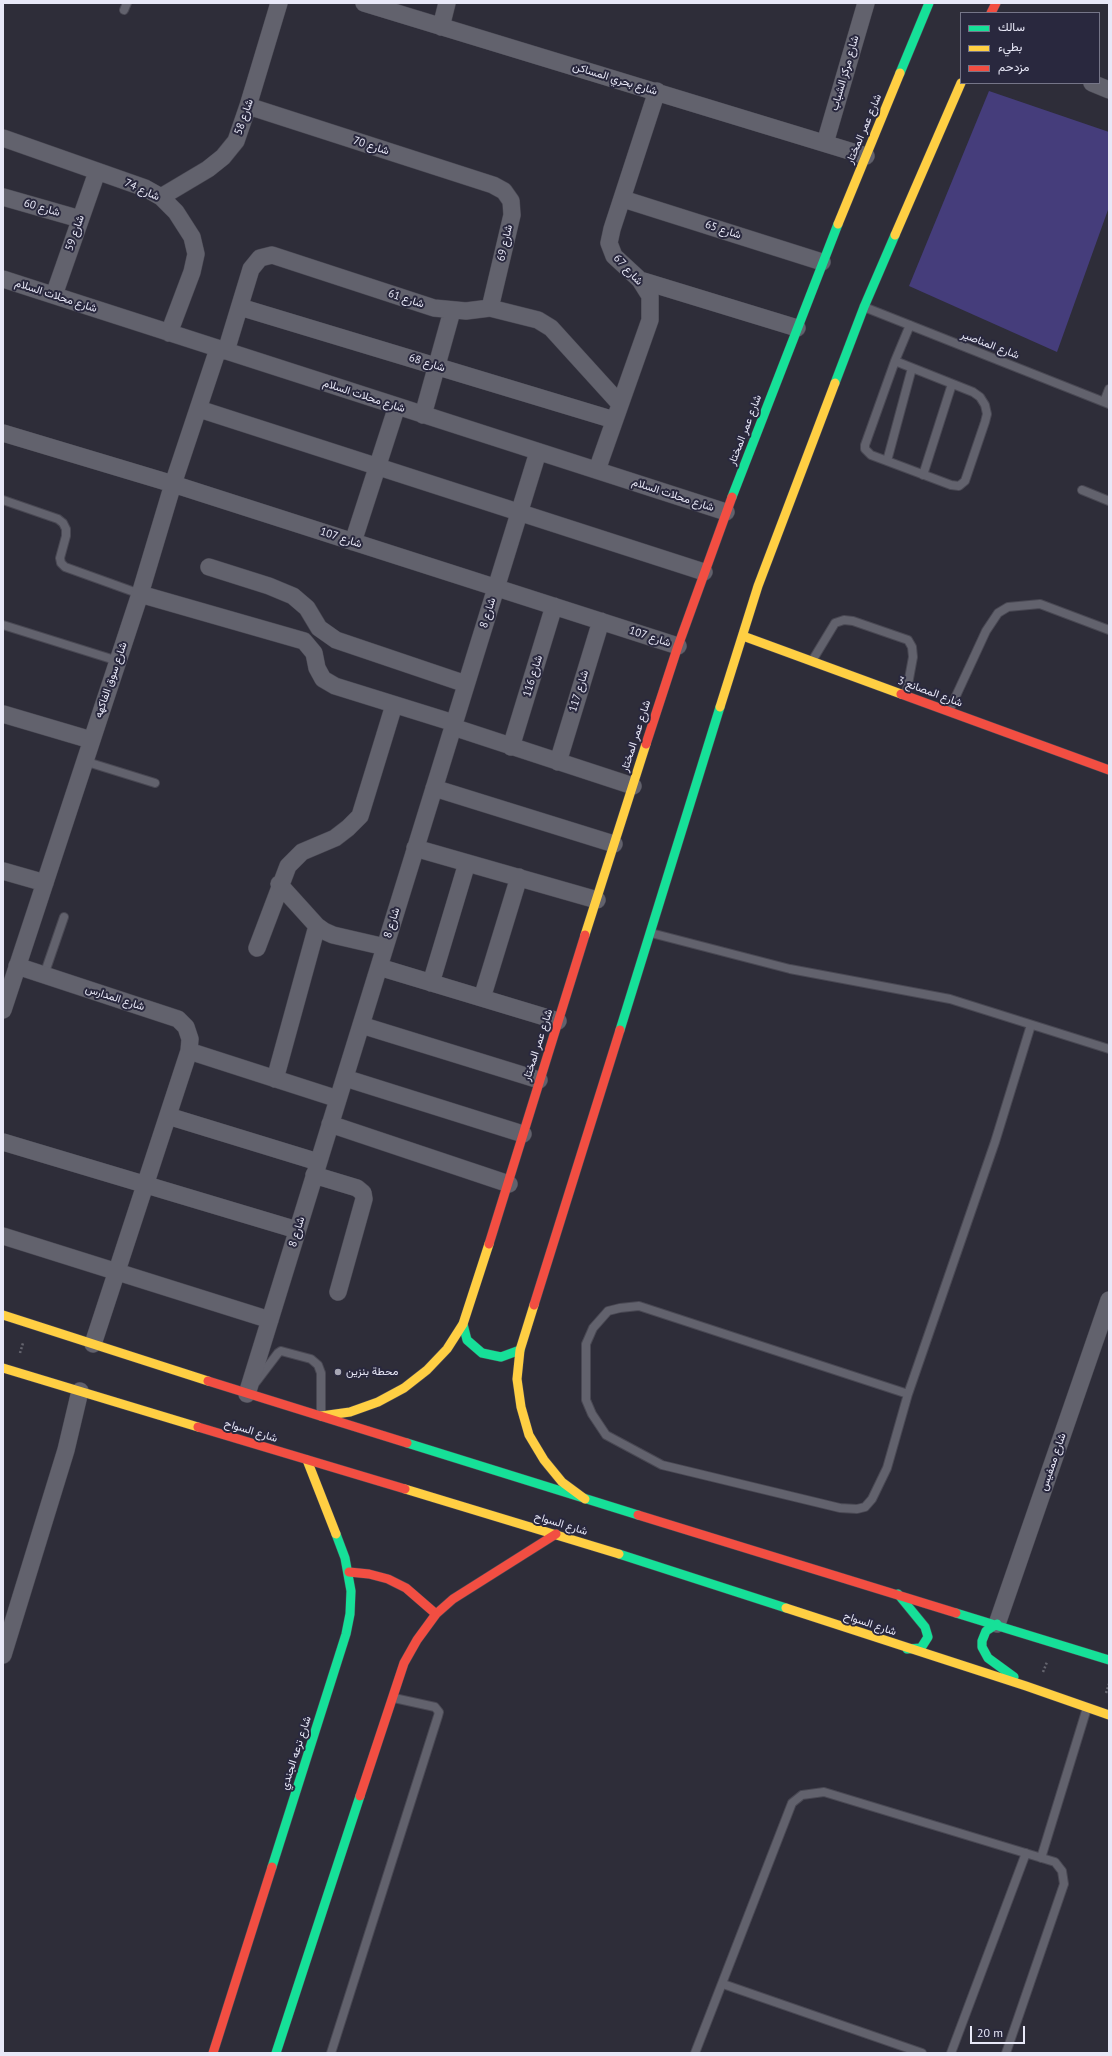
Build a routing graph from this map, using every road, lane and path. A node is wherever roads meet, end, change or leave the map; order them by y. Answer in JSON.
{"nodes":[{"id":1,"x":278,"y":3,"type":"edge"},
{"id":2,"x":364,"y":3,"type":"edge"},
{"id":3,"x":447,"y":3,"type":"edge"},
{"id":4,"x":866,"y":3,"type":"edge"},
{"id":5,"x":929,"y":3,"type":"edge"},
{"id":6,"x":996,"y":3,"type":"edge"},
{"id":7,"x":992,"y":12,"type":"edge"},
{"id":8,"x":441,"y":27,"type":"junction"},
{"id":9,"x":961,"y":84,"type":"edge"},
{"id":10,"x":1094,"y":84,"type":"edge"},
{"id":11,"x":1109,"y":90,"type":"edge"},
{"id":12,"x":657,"y":91,"type":"junction"},
{"id":13,"x":248,"y":106,"type":"junction"},
{"id":14,"x":3,"y":138,"type":"edge"},
{"id":15,"x":825,"y":143,"type":"junction"},
{"id":16,"x":866,"y":156,"type":"junction"},
{"id":17,"x":97,"y":172,"type":"junction"},
{"id":18,"x":493,"y":186,"type":"joint"},
{"id":19,"x":161,"y":197,"type":"junction"},
{"id":20,"x":3,"y":198,"type":"edge"},
{"id":21,"x":623,"y":198,"type":"junction"},
{"id":22,"x":80,"y":219,"type":"junction"},
{"id":23,"x":822,"y":262,"type":"junction"},
{"id":24,"x":3,"y":280,"type":"edge"},
{"id":25,"x":640,"y":280,"type":"junction"},
{"id":26,"x":54,"y":295,"type":"junction"},
{"id":27,"x":240,"y":307,"type":"junction"},
{"id":28,"x":864,"y":307,"type":"junction"},
{"id":29,"x":490,"y":308,"type":"junction"},
{"id":30,"x":452,"y":311,"type":"junction"},
{"id":31,"x":910,"y":325,"type":"junction"},
{"id":32,"x":797,"y":328,"type":"junction"},
{"id":33,"x":169,"y":333,"type":"junction"},
{"id":34,"x":222,"y":350,"type":"junction"},
{"id":35,"x":895,"y":361,"type":"junction"},
{"id":36,"x":438,"y":367,"type":"junction"},
{"id":37,"x":912,"y":368,"type":"junction"},
{"id":38,"x":952,"y":384,"type":"junction"},
{"id":39,"x":1109,"y":389,"type":"edge"},
{"id":40,"x":1106,"y":403,"type":"edge"},
{"id":41,"x":620,"y":404,"type":"junction"},
{"id":42,"x":397,"y":406,"type":"junction"},
{"id":43,"x":199,"y":409,"type":"junction"},
{"id":44,"x":423,"y":414,"type":"junction"},
{"id":45,"x":614,"y":420,"type":"junction"},
{"id":46,"x":3,"y":433,"type":"edge"},
{"id":47,"x":538,"y":452,"type":"junction"},
{"id":48,"x":887,"y":461,"type":"junction"},
{"id":49,"x":378,"y":467,"type":"junction"},
{"id":50,"x":597,"y":470,"type":"junction"},
{"id":51,"x":923,"y":475,"type":"junction"},
{"id":52,"x":172,"y":484,"type":"junction"},
{"id":53,"x":1082,"y":490,"type":"dead end"},
{"id":54,"x":3,"y":500,"type":"edge"},
{"id":55,"x":1109,"y":501,"type":"edge"},
{"id":56,"x":519,"y":512,"type":"junction"},
{"id":57,"x":726,"y":512,"type":"junction"},
{"id":58,"x":354,"y":542,"type":"junction"},
{"id":59,"x":209,"y":567,"type":"dead end"},
{"id":60,"x":704,"y":572,"type":"junction"},
{"id":61,"x":496,"y":588,"type":"junction"},
{"id":62,"x":140,"y":594,"type":"junction"},
{"id":63,"x":554,"y":606,"type":"junction"},
{"id":64,"x":601,"y":621,"type":"junction"},
{"id":65,"x":3,"y":625,"type":"edge"},
{"id":66,"x":1109,"y":630,"type":"edge"},
{"id":67,"x":743,"y":636,"type":"junction"},
{"id":68,"x":678,"y":646,"type":"junction"},
{"id":69,"x":118,"y":661,"type":"junction"},
{"id":70,"x":812,"y":662,"type":"junction"},
{"id":71,"x":466,"y":684,"type":"junction"},
{"id":72,"x":906,"y":696,"type":"junction"},
{"id":73,"x":394,"y":705,"type":"junction"},
{"id":74,"x":949,"y":712,"type":"junction"},
{"id":75,"x":3,"y":714,"type":"edge"},
{"id":76,"x":453,"y":725,"type":"junction"},
{"id":77,"x":91,"y":740,"type":"junction"},
{"id":78,"x":512,"y":747,"type":"junction"},
{"id":79,"x":84,"y":761,"type":"junction"},
{"id":80,"x":558,"y":762,"type":"junction"},
{"id":81,"x":1109,"y":770,"type":"edge"},
{"id":82,"x":155,"y":783,"type":"dead end"},
{"id":83,"x":633,"y":786,"type":"junction"},
{"id":84,"x":434,"y":788,"type":"junction"},
{"id":85,"x":614,"y":844,"type":"junction"},
{"id":86,"x":416,"y":848,"type":"junction"},
{"id":87,"x":467,"y":863,"type":"junction"},
{"id":88,"x":3,"y":871,"type":"edge"},
{"id":89,"x":519,"y":878,"type":"junction"},
{"id":90,"x":45,"y":883,"type":"junction"},
{"id":91,"x":279,"y":884,"type":"junction"},
{"id":92,"x":597,"y":900,"type":"junction"},
{"id":93,"x":64,"y":917,"type":"dead end"},
{"id":94,"x":317,"y":926,"type":"junction"},
{"id":95,"x":650,"y":933,"type":"junction"},
{"id":96,"x":385,"y":947,"type":"junction"},
{"id":97,"x":257,"y":948,"type":"dead end"},
{"id":98,"x":378,"y":967,"type":"junction"},
{"id":99,"x":12,"y":971,"type":"edge"},
{"id":100,"x":44,"y":975,"type":"junction"},
{"id":101,"x":431,"y":983,"type":"junction"},
{"id":102,"x":482,"y":998,"type":"junction"},
{"id":103,"x":3,"y":1010,"type":"edge"},
{"id":104,"x":558,"y":1021,"type":"junction"},
{"id":105,"x":361,"y":1025,"type":"junction"},
{"id":106,"x":1031,"y":1025,"type":"junction"},
{"id":107,"x":1109,"y":1049,"type":"edge"},
{"id":108,"x":189,"y":1051,"type":"junction"},
{"id":109,"x":344,"y":1078,"type":"junction"},
{"id":110,"x":275,"y":1079,"type":"junction"},
{"id":111,"x":539,"y":1080,"type":"junction"},
{"id":112,"x":338,"y":1099,"type":"junction"},
{"id":113,"x":168,"y":1116,"type":"junction"},
{"id":114,"x":330,"y":1124,"type":"junction"},
{"id":115,"x":523,"y":1134,"type":"junction"},
{"id":116,"x":3,"y":1142,"type":"edge"},
{"id":117,"x":316,"y":1169,"type":"junction"},
{"id":118,"x":145,"y":1184,"type":"junction"},
{"id":119,"x":509,"y":1184,"type":"junction"},
{"id":120,"x":297,"y":1230,"type":"junction"},
{"id":121,"x":3,"y":1236,"type":"edge"},
{"id":122,"x":117,"y":1272,"type":"junction"},
{"id":123,"x":338,"y":1292,"type":"dead end"},
{"id":124,"x":1109,"y":1300,"type":"edge"},
{"id":125,"x":3,"y":1314,"type":"edge"},
{"id":126,"x":270,"y":1320,"type":"junction"},
{"id":127,"x":30,"y":1323,"type":"junction"},
{"id":128,"x":463,"y":1324,"type":"junction"},
{"id":129,"x":93,"y":1344,"type":"junction"},
{"id":130,"x":520,"y":1350,"type":"junction"},
{"id":131,"x":3,"y":1368,"type":"edge"},
{"id":132,"x":14,"y":1371,"type":"junction"},
{"id":133,"x":80,"y":1391,"type":"junction"},
{"id":134,"x":247,"y":1394,"type":"junction"},
{"id":135,"x":908,"y":1394,"type":"junction"},
{"id":136,"x":321,"y":1416,"type":"junction"},
{"id":137,"x":307,"y":1460,"type":"junction"},
{"id":138,"x":585,"y":1499,"type":"junction"},
{"id":139,"x":556,"y":1534,"type":"junction"},
{"id":140,"x":349,"y":1572,"type":"junction"},
{"id":141,"x":898,"y":1594,"type":"junction"},
{"id":142,"x":436,"y":1614,"type":"junction"},
{"id":143,"x":997,"y":1624,"type":"junction"},
{"id":144,"x":1054,"y":1643,"type":"junction"},
{"id":145,"x":907,"y":1649,"type":"junction"},
{"id":146,"x":3,"y":1655,"type":"edge"},
{"id":147,"x":1109,"y":1660,"type":"edge"},
{"id":148,"x":1026,"y":1686,"type":"junction"},
{"id":149,"x":1036,"y":1690,"type":"junction"},
{"id":150,"x":393,"y":1698,"type":"junction"},
{"id":151,"x":1087,"y":1708,"type":"junction"},
{"id":152,"x":1109,"y":1715,"type":"edge"},
{"id":153,"x":1026,"y":1853,"type":"junction"},
{"id":154,"x":1041,"y":1858,"type":"junction"},
{"id":155,"x":723,"y":1984,"type":"junction"},
{"id":156,"x":214,"y":2053,"type":"edge"},
{"id":157,"x":276,"y":2053,"type":"edge"},
{"id":158,"x":331,"y":2053,"type":"edge"},
{"id":159,"x":696,"y":2053,"type":"edge"},
{"id":160,"x":922,"y":2053,"type":"edge"},
{"id":161,"x":950,"y":2053,"type":"edge"},
{"id":162,"x":1006,"y":2053,"type":"edge"}],
"edges":[{"from":1,"to":13,"type":"street","name":"شارع 58"},
{"from":2,"to":8,"type":"street","name":"شارع بحري المساكن"},
{"from":3,"to":8,"type":"street"},
{"from":4,"to":15,"type":"street","name":"شارع مركز الشباب"},
{"from":5,"to":16,"type":"main road","name":"شارع عمر المختار"},
{"from":6,"to":7,"type":"main road"},
{"from":8,"to":12,"type":"street","name":"شارع بحري المساكن"},
{"from":9,"to":28,"type":"main road"},
{"from":10,"to":11,"type":"street"},
{"from":12,"to":15,"type":"street","name":"شارع بحري المساكن"},
{"from":12,"to":21,"type":"street","name":"شارع 67"},
{"from":13,"to":18,"type":"street","name":"شارع 70"},
{"from":13,"to":19,"type":"street","name":"شارع 58"},
{"from":14,"to":17,"type":"street","name":"شارع 74"},
{"from":15,"to":16,"type":"street","name":"شارع بحري المساكن"},
{"from":16,"to":23,"type":"main road","name":"شارع عمر المختار"},
{"from":17,"to":19,"type":"street","name":"شارع 74"},
{"from":17,"to":22,"type":"street","name":"شارع 59"},
{"from":18,"to":29,"type":"street","name":"شارع 69"},
{"from":19,"to":33,"type":"street","name":"شارع 74"},
{"from":20,"to":22,"type":"street","name":"شارع 60"},
{"from":21,"to":23,"type":"street","name":"شارع 65"},
{"from":21,"to":25,"type":"street","name":"شارع 67"},
{"from":22,"to":26,"type":"street","name":"شارع 59"},
{"from":23,"to":32,"type":"main road","name":"شارع عمر المختار"},
{"from":24,"to":26,"type":"street","name":"شارع محلات السلام"},
{"from":25,"to":32,"type":"street"},
{"from":25,"to":41,"type":"street","name":"شارع 67"},
{"from":26,"to":33,"type":"street","name":"شارع محلات السلام"},
{"from":27,"to":30,"type":"street","name":"شارع 61"},
{"from":27,"to":34,"type":"street","name":"شارع 61"},
{"from":27,"to":36,"type":"street","name":"شارع 68"},
{"from":28,"to":31,"type":"lane","name":"شارع المناصير"},
{"from":28,"to":67,"type":"main road"},
{"from":29,"to":30,"type":"street","name":"شارع 61"},
{"from":29,"to":41,"type":"street","name":"شارع 61"},
{"from":30,"to":36,"type":"street"},
{"from":31,"to":35,"type":"lane"},
{"from":31,"to":40,"type":"lane","name":"شارع المناصير"},
{"from":32,"to":57,"type":"main road","name":"شارع عمر المختار"},
{"from":33,"to":34,"type":"street","name":"شارع محلات السلام"},
{"from":34,"to":42,"type":"street","name":"شارع محلات السلام"},
{"from":34,"to":43,"type":"street","name":"شارع سوق الفاكهه"},
{"from":35,"to":37,"type":"lane"},
{"from":35,"to":48,"type":"lane"},
{"from":36,"to":44,"type":"street"},
{"from":36,"to":45,"type":"street","name":"شارع 68"},
{"from":37,"to":38,"type":"lane"},
{"from":37,"to":48,"type":"lane"},
{"from":38,"to":51,"type":"lane"},
{"from":38,"to":51,"type":"lane"},
{"from":39,"to":40,"type":"lane"},
{"from":41,"to":45,"type":"street","name":"شارع 67"},
{"from":42,"to":44,"type":"street","name":"شارع محلات السلام"},
{"from":42,"to":49,"type":"street"},
{"from":43,"to":49,"type":"street"},
{"from":43,"to":52,"type":"street","name":"شارع سوق الفاكهه"},
{"from":44,"to":47,"type":"street","name":"شارع محلات السلام"},
{"from":45,"to":50,"type":"street","name":"شارع 67"},
{"from":46,"to":52,"type":"street","name":"شارع 107"},
{"from":47,"to":50,"type":"street","name":"شارع محلات السلام"},
{"from":47,"to":56,"type":"street","name":"شارع 8"},
{"from":48,"to":51,"type":"lane"},
{"from":49,"to":56,"type":"street"},
{"from":49,"to":58,"type":"street"},
{"from":50,"to":57,"type":"street","name":"شارع محلات السلام"},
{"from":52,"to":58,"type":"street","name":"شارع 107"},
{"from":52,"to":62,"type":"street","name":"شارع سوق الفاكهه"},
{"from":53,"to":55,"type":"lane"},
{"from":54,"to":62,"type":"lane"},
{"from":56,"to":60,"type":"street"},
{"from":56,"to":61,"type":"street","name":"شارع 8"},
{"from":57,"to":60,"type":"main road","name":"شارع عمر المختار"},
{"from":58,"to":61,"type":"street","name":"شارع 107"},
{"from":59,"to":71,"type":"street"},
{"from":60,"to":68,"type":"main road","name":"شارع عمر المختار"},
{"from":61,"to":63,"type":"street","name":"شارع 107"},
{"from":61,"to":71,"type":"street","name":"شارع 8"},
{"from":62,"to":69,"type":"street","name":"شارع سوق الفاكهه"},
{"from":62,"to":73,"type":"street"},
{"from":63,"to":64,"type":"street","name":"شارع 107"},
{"from":63,"to":78,"type":"street","name":"شارع 116"},
{"from":64,"to":68,"type":"street","name":"شارع 107"},
{"from":64,"to":80,"type":"street","name":"شارع 117"},
{"from":65,"to":69,"type":"lane"},
{"from":66,"to":74,"type":"lane"},
{"from":67,"to":70,"type":"main road","name":"شارع المصانع 3"},
{"from":67,"to":95,"type":"main road"},
{"from":68,"to":83,"type":"main road","name":"شارع عمر المختار"},
{"from":69,"to":77,"type":"street","name":"شارع سوق الفاكهه"},
{"from":70,"to":72,"type":"main road","name":"شارع المصانع 3"},
{"from":70,"to":72,"type":"lane"},
{"from":71,"to":76,"type":"street","name":"شارع 8"},
{"from":72,"to":74,"type":"main road","name":"شارع المصانع 3"},
{"from":73,"to":76,"type":"street"},
{"from":73,"to":91,"type":"street"},
{"from":74,"to":81,"type":"main road","name":"شارع المصانع 3"},
{"from":75,"to":77,"type":"street"},
{"from":76,"to":78,"type":"street"},
{"from":76,"to":84,"type":"street","name":"شارع 8"},
{"from":77,"to":79,"type":"street","name":"شارع سوق الفاكهه"},
{"from":78,"to":80,"type":"street"},
{"from":79,"to":82,"type":"lane"},
{"from":79,"to":90,"type":"street","name":"شارع سوق الفاكهه"},
{"from":80,"to":83,"type":"street"},
{"from":83,"to":85,"type":"main road","name":"شارع عمر المختار"},
{"from":84,"to":85,"type":"street"},
{"from":84,"to":86,"type":"street","name":"شارع 8"},
{"from":85,"to":92,"type":"main road","name":"شارع عمر المختار"},
{"from":86,"to":87,"type":"street"},
{"from":86,"to":96,"type":"street","name":"شارع 8"},
{"from":87,"to":89,"type":"street"},
{"from":87,"to":101,"type":"street"},
{"from":88,"to":90,"type":"street"},
{"from":89,"to":92,"type":"street"},
{"from":89,"to":102,"type":"street"},
{"from":90,"to":99,"type":"street","name":"شارع سوق الفاكهه"},
{"from":91,"to":94,"type":"street"},
{"from":91,"to":97,"type":"street"},
{"from":92,"to":104,"type":"main road","name":"شارع عمر المختار"},
{"from":93,"to":100,"type":"lane"},
{"from":94,"to":96,"type":"street"},
{"from":94,"to":110,"type":"street"},
{"from":95,"to":106,"type":"lane"},
{"from":95,"to":130,"type":"main road"},
{"from":96,"to":98,"type":"street","name":"شارع 8"},
{"from":98,"to":101,"type":"street"},
{"from":98,"to":105,"type":"street","name":"شارع 8"},
{"from":99,"to":100,"type":"street","name":"شارع المدارس"},
{"from":99,"to":103,"type":"street","name":"شارع سوق الفاكهه"},
{"from":100,"to":108,"type":"street","name":"شارع المدارس"},
{"from":101,"to":102,"type":"street"},
{"from":102,"to":104,"type":"street"},
{"from":104,"to":111,"type":"main road","name":"شارع عمر المختار"},
{"from":105,"to":109,"type":"street","name":"شارع 8"},
{"from":105,"to":111,"type":"street"},
{"from":106,"to":107,"type":"lane"},
{"from":106,"to":135,"type":"lane"},
{"from":108,"to":110,"type":"street"},
{"from":108,"to":113,"type":"street"},
{"from":109,"to":112,"type":"street","name":"شارع 8"},
{"from":109,"to":115,"type":"street"},
{"from":110,"to":112,"type":"street"},
{"from":111,"to":115,"type":"main road","name":"شارع عمر المختار"},
{"from":112,"to":114,"type":"street","name":"شارع 8"},
{"from":113,"to":117,"type":"street"},
{"from":113,"to":118,"type":"street"},
{"from":114,"to":117,"type":"street","name":"شارع 8"},
{"from":114,"to":119,"type":"street"},
{"from":115,"to":119,"type":"main road","name":"شارع عمر المختار"},
{"from":116,"to":118,"type":"street"},
{"from":117,"to":120,"type":"street","name":"شارع 8"},
{"from":117,"to":123,"type":"street"},
{"from":118,"to":120,"type":"street"},
{"from":118,"to":122,"type":"street"},
{"from":119,"to":128,"type":"main road","name":"شارع عمر المختار"},
{"from":120,"to":126,"type":"street","name":"شارع 8"},
{"from":121,"to":122,"type":"street"},
{"from":122,"to":126,"type":"street"},
{"from":122,"to":129,"type":"street"},
{"from":124,"to":143,"type":"street","name":"شارع ممفيس"},
{"from":125,"to":127,"type":"main road"},
{"from":126,"to":134,"type":"street","name":"شارع 8"},
{"from":127,"to":129,"type":"main road"},
{"from":127,"to":132,"type":"path"},
{"from":128,"to":130,"type":"main road"},
{"from":128,"to":136,"type":"main road","name":"شارع عمر المختار"},
{"from":129,"to":134,"type":"main road"},
{"from":130,"to":138,"type":"main road"},
{"from":131,"to":132,"type":"main road","name":"شارع السواح"},
{"from":132,"to":133,"type":"main road","name":"شارع السواح"},
{"from":133,"to":137,"type":"main road","name":"شارع السواح"},
{"from":133,"to":146,"type":"street"},
{"from":134,"to":136,"type":"main road"},
{"from":134,"to":136,"type":"lane"},
{"from":135,"to":135,"type":"lane"},
{"from":136,"to":138,"type":"main road"},
{"from":137,"to":139,"type":"main road","name":"شارع السواح"},
{"from":137,"to":140,"type":"main road","name":"شارع ترعه الجندي"},
{"from":138,"to":141,"type":"main road"},
{"from":139,"to":142,"type":"main road"},
{"from":139,"to":145,"type":"main road","name":"شارع السواح"},
{"from":140,"to":142,"type":"main road"},
{"from":140,"to":156,"type":"main road","name":"شارع ترعه الجندي"},
{"from":141,"to":143,"type":"main road"},
{"from":141,"to":145,"type":"main road"},
{"from":142,"to":150,"type":"main road"},
{"from":143,"to":144,"type":"main road"},
{"from":143,"to":148,"type":"main road"},
{"from":144,"to":147,"type":"main road"},
{"from":144,"to":149,"type":"path"},
{"from":145,"to":148,"type":"main road","name":"شارع السواح"},
{"from":148,"to":149,"type":"main road","name":"شارع السواح"},
{"from":149,"to":151,"type":"main road","name":"شارع السواح"},
{"from":150,"to":157,"type":"main road"},
{"from":150,"to":158,"type":"lane"},
{"from":151,"to":152,"type":"main road","name":"شارع السواح"},
{"from":151,"to":154,"type":"lane"},
{"from":153,"to":154,"type":"lane"},
{"from":153,"to":155,"type":"lane"},
{"from":153,"to":161,"type":"lane"},
{"from":154,"to":162,"type":"lane"},
{"from":155,"to":159,"type":"lane"},
{"from":155,"to":160,"type":"lane"}]}
